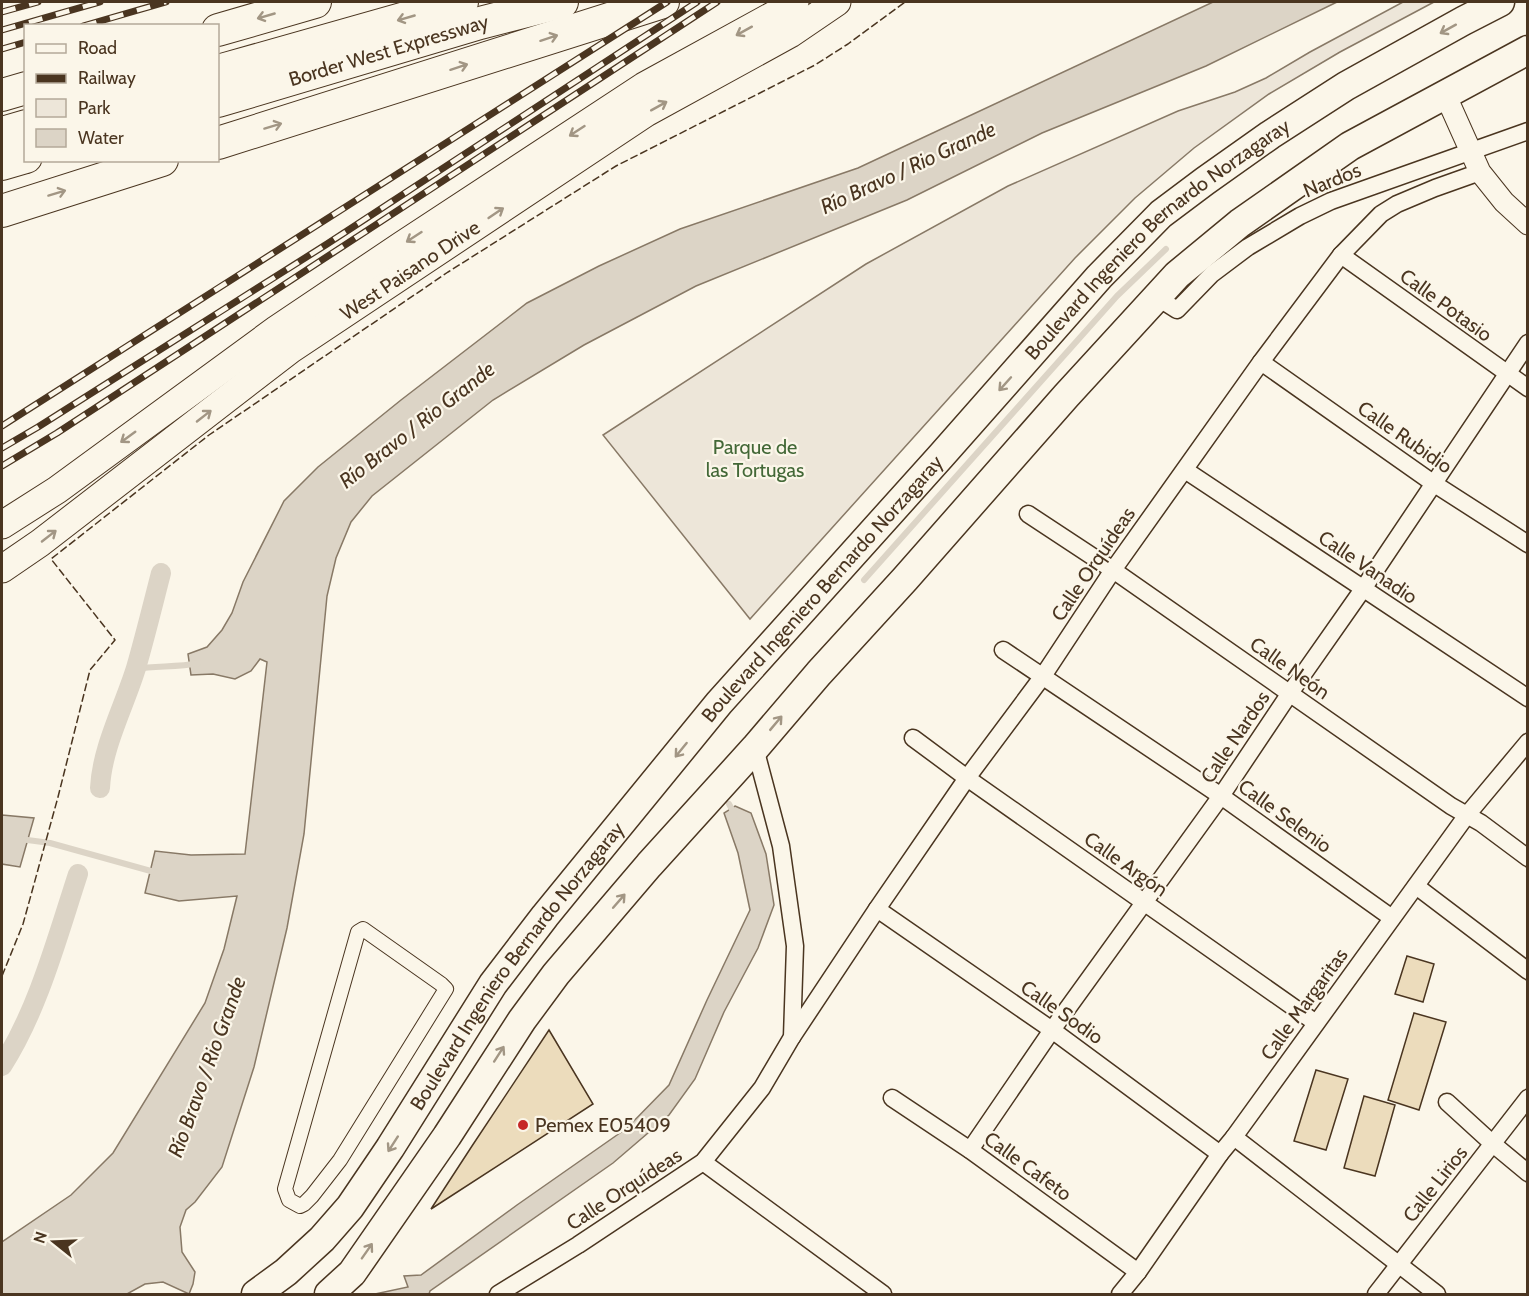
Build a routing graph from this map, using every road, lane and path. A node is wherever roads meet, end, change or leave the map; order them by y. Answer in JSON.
{"nodes":[{"id":1,"x":315,"y":2,"type":"edge"},
{"id":2,"x":562,"y":2,"type":"edge"},
{"id":3,"x":663,"y":2,"type":"edge"},
{"id":4,"x":795,"y":2,"type":"edge"},
{"id":5,"x":837,"y":2,"type":"edge"},
{"id":6,"x":1500,"y":2,"type":"edge"},
{"id":7,"x":471,"y":12,"type":"edge"},
{"id":8,"x":219,"y":30,"type":"edge"},
{"id":9,"x":1527,"y":50,"type":"edge"},
{"id":10,"x":219,"y":71,"type":"edge"},
{"id":11,"x":24,"y":89,"type":"edge"},
{"id":12,"x":1445,"y":94,"type":"junction"},
{"id":13,"x":2,"y":95,"type":"edge"},
{"id":14,"x":219,"y":101,"type":"edge"},
{"id":15,"x":24,"y":127,"type":"edge"},
{"id":16,"x":1527,"y":131,"type":"edge"},
{"id":17,"x":2,"y":133,"type":"edge"},
{"id":18,"x":219,"y":143,"type":"edge"},
{"id":19,"x":1471,"y":151,"type":"junction"},
{"id":20,"x":24,"y":158,"type":"edge"},
{"id":21,"x":156,"y":162,"type":"edge"},
{"id":22,"x":2,"y":164,"type":"edge"},
{"id":23,"x":1480,"y":172,"type":"junction"},
{"id":24,"x":2,"y":211,"type":"edge"},
{"id":25,"x":1527,"y":224,"type":"edge"},
{"id":26,"x":1341,"y":255,"type":"junction"},
{"id":27,"x":1167,"y":304,"type":"junction"},
{"id":28,"x":283,"y":340,"type":"junction"},
{"id":29,"x":1527,"y":343,"type":"edge"},
{"id":30,"x":1261,"y":362,"type":"junction"},
{"id":31,"x":1506,"y":373,"type":"junction"},
{"id":32,"x":1527,"y":388,"type":"edge"},
{"id":33,"x":1185,"y":470,"type":"junction"},
{"id":34,"x":1433,"y":483,"type":"junction"},
{"id":35,"x":1028,"y":514,"type":"dead end"},
{"id":36,"x":2,"y":525,"type":"edge"},
{"id":37,"x":1527,"y":544,"type":"edge"},
{"id":38,"x":2,"y":569,"type":"edge"},
{"id":39,"x":1113,"y":570,"type":"junction"},
{"id":40,"x":1363,"y":589,"type":"junction"},
{"id":41,"x":1003,"y":650,"type":"dead end"},
{"id":42,"x":1043,"y":676,"type":"junction"},
{"id":43,"x":1290,"y":693,"type":"junction"},
{"id":44,"x":1527,"y":698,"type":"edge"},
{"id":45,"x":913,"y":738,"type":"dead end"},
{"id":46,"x":1527,"y":742,"type":"edge"},
{"id":47,"x":755,"y":748,"type":"junction"},
{"id":48,"x":967,"y":778,"type":"junction"},
{"id":49,"x":1221,"y":796,"type":"junction"},
{"id":50,"x":1467,"y":815,"type":"junction"},
{"id":51,"x":1527,"y":858,"type":"edge"},
{"id":52,"x":1416,"y":886,"type":"junction"},
{"id":53,"x":1143,"y":902,"type":"junction"},
{"id":54,"x":877,"y":909,"type":"junction"},
{"id":55,"x":1392,"y":918,"type":"junction"},
{"id":56,"x":363,"y":930,"type":"joint"},
{"id":57,"x":1527,"y":971,"type":"edge"},
{"id":58,"x":1316,"y":1023,"type":"junction"},
{"id":59,"x":1052,"y":1030,"type":"junction"},
{"id":60,"x":792,"y":1036,"type":"junction"},
{"id":61,"x":443,"y":1065,"type":"junction"},
{"id":62,"x":477,"y":1089,"type":"junction"},
{"id":63,"x":892,"y":1098,"type":"dead end"},
{"id":64,"x":1527,"y":1098,"type":"edge"},
{"id":65,"x":1448,"y":1102,"type":"dead end"},
{"id":66,"x":1234,"y":1137,"type":"junction"},
{"id":67,"x":1493,"y":1144,"type":"junction"},
{"id":68,"x":970,"y":1150,"type":"junction"},
{"id":69,"x":1220,"y":1154,"type":"junction"},
{"id":70,"x":703,"y":1162,"type":"junction"},
{"id":71,"x":1527,"y":1173,"type":"edge"},
{"id":72,"x":1400,"y":1264,"type":"junction"},
{"id":73,"x":1138,"y":1272,"type":"junction"},
{"id":74,"x":256,"y":1294,"type":"edge"},
{"id":75,"x":329,"y":1294,"type":"edge"},
{"id":76,"x":498,"y":1294,"type":"edge"},
{"id":77,"x":883,"y":1294,"type":"edge"},
{"id":78,"x":1120,"y":1294,"type":"edge"},
{"id":79,"x":1376,"y":1294,"type":"edge"},
{"id":80,"x":1437,"y":1294,"type":"edge"}],
"edges":[{"from":1,"to":8,"type":"highway","one_way":true},
{"from":2,"to":7,"type":"highway","name":"Border West Expressway"},
{"from":18,"to":3,"type":"highway","one_way":true},
{"from":4,"to":28,"type":"main road","name":"West Paisano Drive","one_way":true},
{"from":28,"to":5,"type":"main road","name":"West Paisano Drive","one_way":true},
{"from":6,"to":61,"type":"highway","name":"Boulevard Ingeniero Bernardo Norzagaray","one_way":true},
{"from":7,"to":10,"type":"highway","name":"Border West Expressway","one_way":true},
{"from":7,"to":14,"type":"highway","name":"Border West Expressway"},
{"from":9,"to":12,"type":"highway","name":"Boulevard Ingeniero Bernardo Norzagaray"},
{"from":11,"to":13,"type":"highway"},
{"from":12,"to":19,"type":"street"},
{"from":12,"to":27,"type":"highway","name":"Boulevard Ingeniero Bernardo Norzagaray"},
{"from":15,"to":17,"type":"highway"},
{"from":16,"to":19,"type":"street","name":"Nardos"},
{"from":19,"to":23,"type":"street"},
{"from":19,"to":27,"type":"street","name":"Nardos"},
{"from":20,"to":22,"type":"highway"},
{"from":24,"to":21,"type":"highway","one_way":true},
{"from":23,"to":25,"type":"street"},
{"from":23,"to":26,"type":"street","name":"Calle Orquídeas"},
{"from":26,"to":30,"type":"street","name":"Calle Orquídeas"},
{"from":26,"to":31,"type":"street","name":"Calle Potasio"},
{"from":47,"to":27,"type":"highway","name":"Boulevard Ingeniero Bernardo Norzagaray","one_way":true},
{"from":28,"to":36,"type":"main road","name":"West Paisano Drive","one_way":true},
{"from":38,"to":28,"type":"main road","name":"West Paisano Drive","one_way":true},
{"from":29,"to":31,"type":"street","name":"Calle Nardos"},
{"from":30,"to":33,"type":"street","name":"Calle Orquídeas"},
{"from":30,"to":34,"type":"street","name":"Calle Rubidio"},
{"from":31,"to":32,"type":"street","name":"Calle Potasio"},
{"from":31,"to":34,"type":"street","name":"Calle Nardos"},
{"from":33,"to":39,"type":"street","name":"Calle Orquídeas"},
{"from":33,"to":40,"type":"street","name":"Calle Vanadio"},
{"from":34,"to":37,"type":"street","name":"Calle Rubidio"},
{"from":34,"to":40,"type":"street","name":"Calle Nardos"},
{"from":35,"to":39,"type":"street","name":"Calle Neón"},
{"from":39,"to":42,"type":"street","name":"Calle Orquídeas"},
{"from":39,"to":43,"type":"street","name":"Calle Neón"},
{"from":40,"to":43,"type":"street","name":"Calle Nardos"},
{"from":40,"to":44,"type":"street","name":"Calle Vanadio"},
{"from":41,"to":42,"type":"street","name":"Calle Selenio"},
{"from":42,"to":48,"type":"street","name":"Calle Orquídeas"},
{"from":42,"to":49,"type":"street","name":"Calle Selenio"},
{"from":43,"to":49,"type":"street","name":"Calle Nardos"},
{"from":43,"to":50,"type":"street","name":"Calle Neón"},
{"from":45,"to":48,"type":"street","name":"Calle Argón"},
{"from":46,"to":50,"type":"street","name":"Calle Margaritas"},
{"from":47,"to":60,"type":"street","name":"Calle Orquídeas"},
{"from":62,"to":47,"type":"highway","name":"Boulevard Ingeniero Bernardo Norzagaray","one_way":true},
{"from":48,"to":53,"type":"street","name":"Calle Argón"},
{"from":48,"to":54,"type":"street","name":"Calle Orquídeas"},
{"from":49,"to":53,"type":"street","name":"Calle Nardos"},
{"from":49,"to":55,"type":"street","name":"Calle Selenio"},
{"from":50,"to":51,"type":"street","name":"Calle Neón"},
{"from":50,"to":52,"type":"street","name":"Calle Margaritas"},
{"from":52,"to":55,"type":"street","name":"Calle Margaritas"},
{"from":52,"to":57,"type":"street"},
{"from":53,"to":58,"type":"street","name":"Calle Argón"},
{"from":53,"to":59,"type":"street","name":"Calle Nardos"},
{"from":54,"to":59,"type":"street","name":"Calle Sodio"},
{"from":54,"to":60,"type":"street","name":"Calle Orquídeas"},
{"from":55,"to":58,"type":"street","name":"Calle Margaritas"},
{"from":56,"to":56,"type":"street"},
{"from":58,"to":66,"type":"street","name":"Calle Margaritas"},
{"from":59,"to":68,"type":"street","name":"Calle Nardos"},
{"from":59,"to":69,"type":"street","name":"Calle Sodio"},
{"from":60,"to":70,"type":"street","name":"Calle Orquídeas"},
{"from":61,"to":62,"type":"highway"},
{"from":61,"to":74,"type":"highway","name":"Boulevard Ingeniero Bernardo Norzagaray","one_way":true},
{"from":75,"to":62,"type":"highway","name":"Boulevard Ingeniero Bernardo Norzagaray","one_way":true},
{"from":63,"to":68,"type":"street","name":"Calle Cafeto"},
{"from":64,"to":67,"type":"street","name":"Calle Lirios"},
{"from":65,"to":67,"type":"street"},
{"from":66,"to":69,"type":"street","name":"Calle Margaritas"},
{"from":66,"to":72,"type":"street"},
{"from":67,"to":71,"type":"street"},
{"from":67,"to":72,"type":"street","name":"Calle Lirios"},
{"from":68,"to":73,"type":"street","name":"Calle Cafeto"},
{"from":69,"to":73,"type":"street","name":"Calle Margaritas"},
{"from":70,"to":76,"type":"street","name":"Calle Orquídeas"},
{"from":70,"to":77,"type":"street"},
{"from":72,"to":79,"type":"street","name":"Calle Lirios"},
{"from":72,"to":80,"type":"street"},
{"from":73,"to":78,"type":"street","name":"Calle Margaritas"}]}
